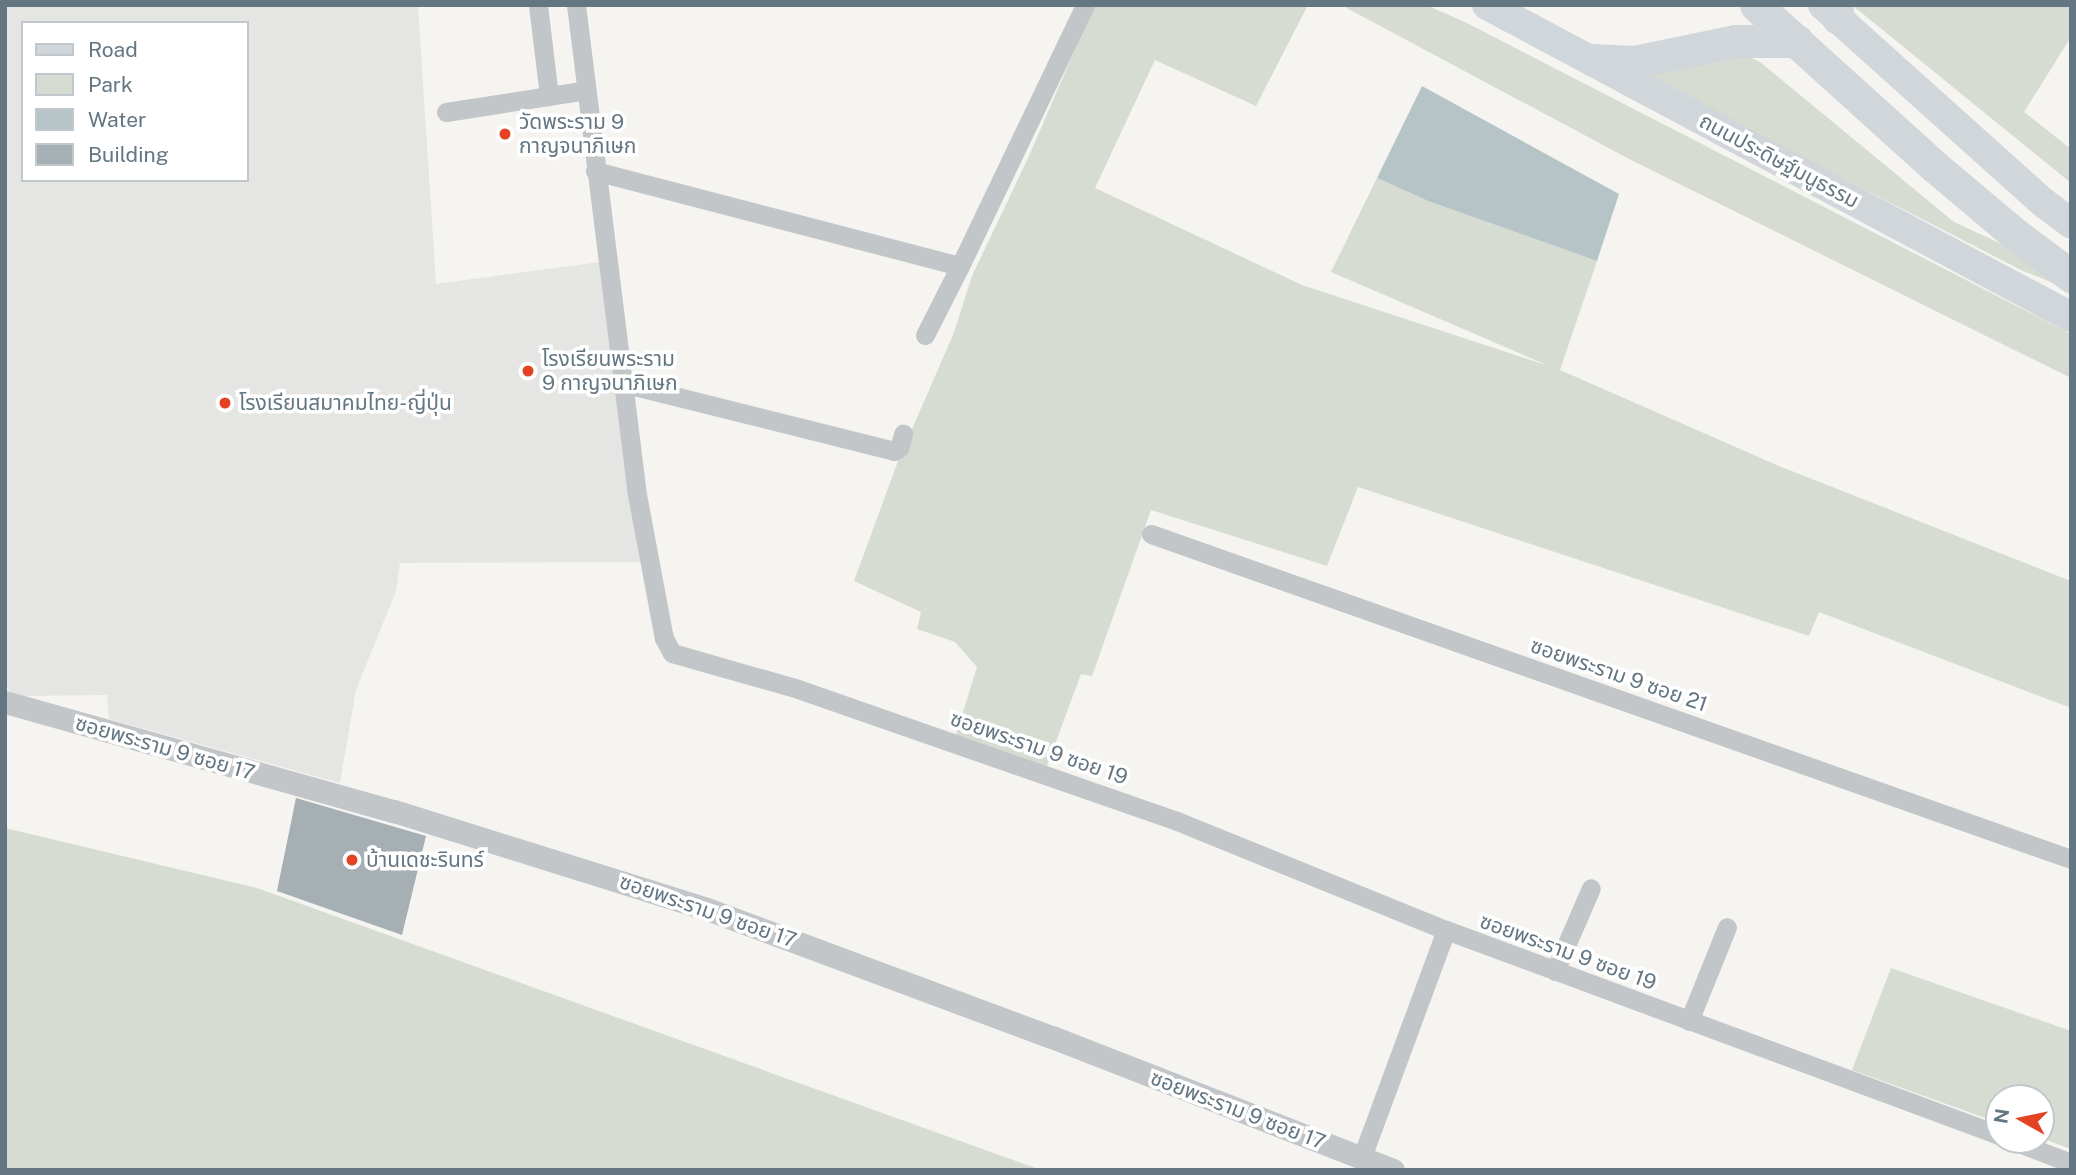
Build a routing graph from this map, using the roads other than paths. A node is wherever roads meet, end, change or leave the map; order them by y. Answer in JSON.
{"nodes":[{"id":1,"x":538,"y":5,"type":"edge"},
{"id":2,"x":576,"y":5,"type":"edge"},
{"id":3,"x":1085,"y":5,"type":"edge"},
{"id":4,"x":1487,"y":5,"type":"edge"},
{"id":5,"x":1756,"y":5,"type":"edge"},
{"id":6,"x":1832,"y":10,"type":"edge"},
{"id":7,"x":1797,"y":41,"type":"junction"},
{"id":8,"x":1593,"y":60,"type":"junction"},
{"id":9,"x":586,"y":90,"type":"junction"},
{"id":10,"x":549,"y":96,"type":"junction"},
{"id":11,"x":446,"y":112,"type":"dead end"},
{"id":12,"x":595,"y":171,"type":"junction"},
{"id":13,"x":2071,"y":223,"type":"edge"},
{"id":14,"x":960,"y":266,"type":"junction"},
{"id":15,"x":2071,"y":276,"type":"edge"},
{"id":16,"x":2071,"y":317,"type":"edge"},
{"id":17,"x":925,"y":335,"type":"dead end"},
{"id":18,"x":622,"y":383,"type":"junction"},
{"id":19,"x":903,"y":434,"type":"dead end"},
{"id":20,"x":1151,"y":534,"type":"dead end"},
{"id":21,"x":5,"y":702,"type":"edge"},
{"id":22,"x":2071,"y":859,"type":"edge"},
{"id":23,"x":1591,"y":888,"type":"dead end"},
{"id":24,"x":1727,"y":927,"type":"dead end"},
{"id":25,"x":1446,"y":930,"type":"junction"},
{"id":26,"x":1555,"y":971,"type":"junction"},
{"id":27,"x":1689,"y":1021,"type":"junction"},
{"id":28,"x":1985,"y":1130,"type":"edge"},
{"id":29,"x":2048,"y":1154,"type":"edge"},
{"id":30,"x":1362,"y":1157,"type":"junction"},
{"id":31,"x":2071,"y":1163,"type":"edge"},
{"id":32,"x":1393,"y":1170,"type":"edge"}],
"edges":[{"from":1,"to":10,"type":"street"},
{"from":2,"to":9,"type":"street","name":"ซอยพระราม 9 ซอย 19"},
{"from":3,"to":14,"type":"street"},
{"from":4,"to":8,"type":"main road","name":"ถนนประดิษฐ์มนูธรรม"},
{"from":5,"to":7,"type":"highway"},
{"from":6,"to":13,"type":"main road"},
{"from":7,"to":8,"type":"highway"},
{"from":7,"to":15,"type":"highway"},
{"from":8,"to":16,"type":"main road","name":"ถนนประดิษฐ์มนูธรรม"},
{"from":9,"to":10,"type":"street"},
{"from":9,"to":12,"type":"street","name":"ซอยพระราม 9 ซอย 19"},
{"from":10,"to":11,"type":"street"},
{"from":12,"to":14,"type":"street"},
{"from":12,"to":18,"type":"street","name":"ซอยพระราม 9 ซอย 19"},
{"from":14,"to":17,"type":"street"},
{"from":18,"to":19,"type":"street"},
{"from":18,"to":25,"type":"street","name":"ซอยพระราม 9 ซอย 19"},
{"from":20,"to":22,"type":"street","name":"ซอยพระราม 9 ซอย 21"},
{"from":21,"to":30,"type":"street","name":"ซอยพระราม 9 ซอย 17"},
{"from":23,"to":26,"type":"street"},
{"from":24,"to":27,"type":"street"},
{"from":25,"to":26,"type":"street","name":"ซอยพระราม 9 ซอย 19"},
{"from":25,"to":30,"type":"street"},
{"from":26,"to":27,"type":"street","name":"ซอยพระราม 9 ซอย 19"},
{"from":27,"to":28,"type":"street","name":"ซอยพระราม 9 ซอย 19"},
{"from":29,"to":31,"type":"street"},
{"from":30,"to":32,"type":"street","name":"ซอยพระราม 9 ซอย 17"}]}
